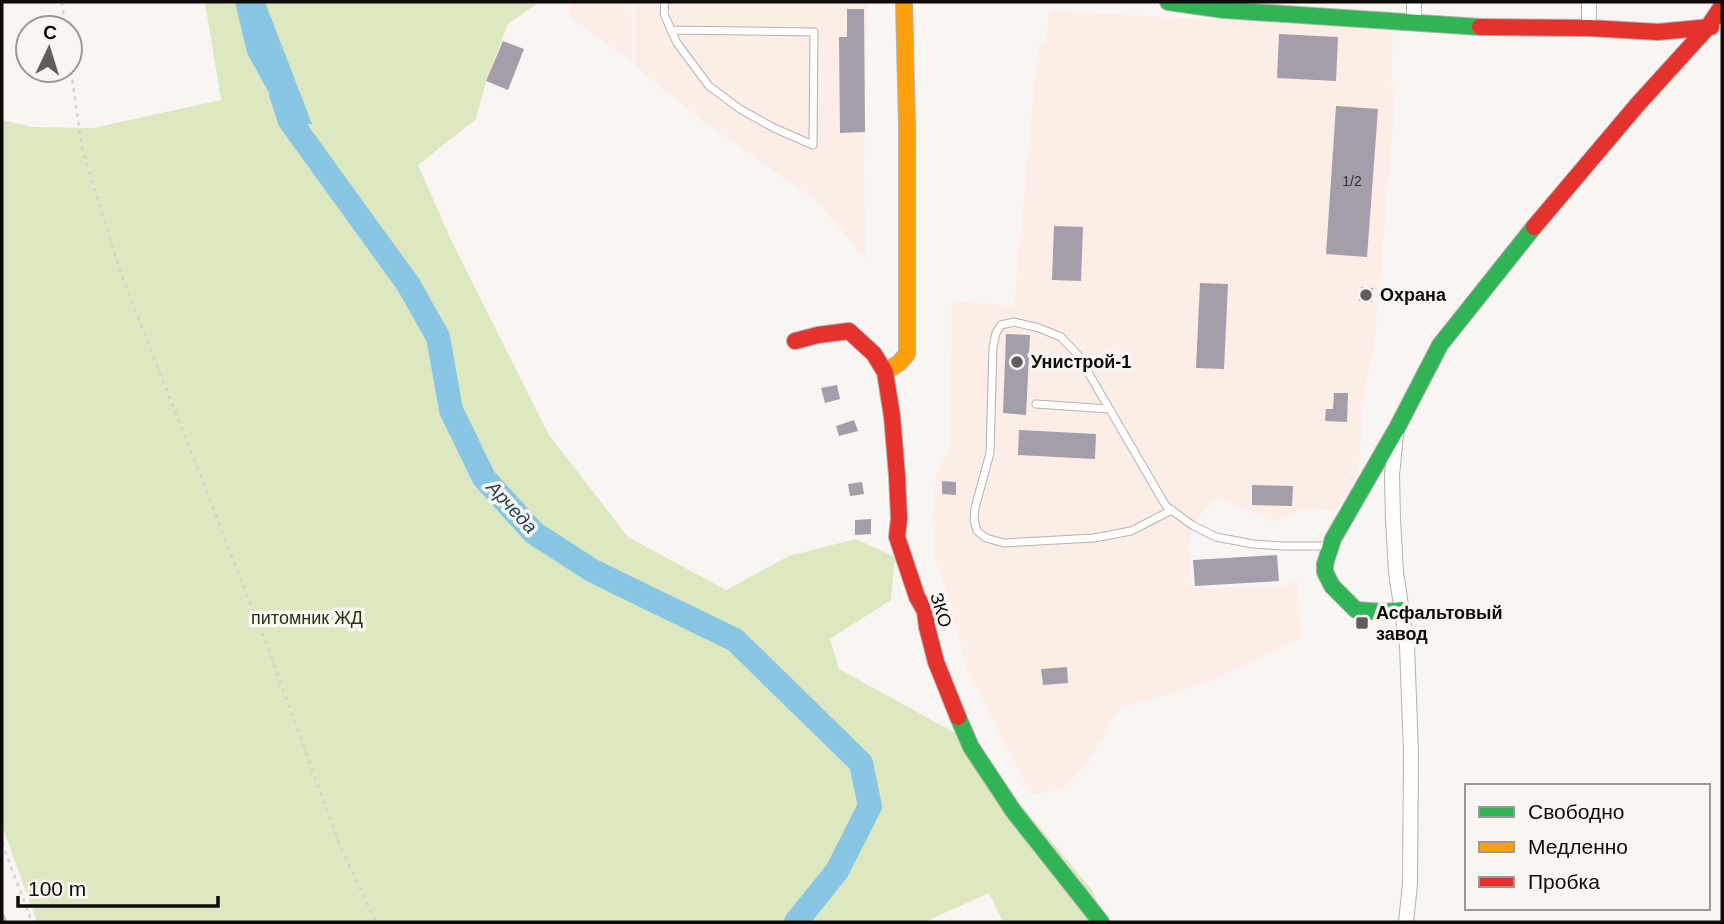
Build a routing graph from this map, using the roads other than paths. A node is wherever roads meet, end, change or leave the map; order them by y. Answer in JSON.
{"nodes":[{"id":1,"x":665,"y":2,"type":"edge"},
{"id":2,"x":904,"y":2,"type":"edge"},
{"id":3,"x":1168,"y":2,"type":"edge"},
{"id":4,"x":1414,"y":2,"type":"edge"},
{"id":5,"x":1589,"y":2,"type":"edge"},
{"id":6,"x":1224,"y":6,"type":"edge"},
{"id":7,"x":1722,"y":6,"type":"edge"},
{"id":8,"x":1414,"y":22,"type":"junction"},
{"id":9,"x":1715,"y":27,"type":"edge"},
{"id":10,"x":1590,"y":28,"type":"junction"},
{"id":11,"x":671,"y":30,"type":"junction"},
{"id":12,"x":795,"y":341,"type":"dead end"},
{"id":13,"x":885,"y":372,"type":"junction"},
{"id":14,"x":1036,"y":404,"type":"dead end"},
{"id":15,"x":1109,"y":409,"type":"junction"},
{"id":16,"x":1397,"y":428,"type":"junction"},
{"id":17,"x":1172,"y":510,"type":"junction"},
{"id":18,"x":1331,"y":546,"type":"junction"},
{"id":19,"x":1402,"y":610,"type":"junction"},
{"id":20,"x":1101,"y":922,"type":"edge"},
{"id":21,"x":1406,"y":922,"type":"edge"}],
"edges":[{"from":1,"to":11,"type":"lane"},
{"from":2,"to":13,"type":"street"},
{"from":3,"to":6,"type":"street"},
{"from":4,"to":8,"type":"street"},
{"from":5,"to":10,"type":"street"},
{"from":6,"to":8,"type":"street"},
{"from":7,"to":9,"type":"street"},
{"from":8,"to":10,"type":"street"},
{"from":9,"to":10,"type":"street"},
{"from":9,"to":16,"type":"street"},
{"from":11,"to":11,"type":"lane"},
{"from":12,"to":13,"type":"street","name":"ЗКО"},
{"from":13,"to":20,"type":"street","name":"ЗКО"},
{"from":14,"to":15,"type":"lane"},
{"from":15,"to":17,"type":"lane"},
{"from":15,"to":17,"type":"lane"},
{"from":16,"to":18,"type":"street"},
{"from":16,"to":19,"type":"street"},
{"from":17,"to":18,"type":"lane"},
{"from":18,"to":19,"type":"street"},
{"from":19,"to":21,"type":"street"}]}
